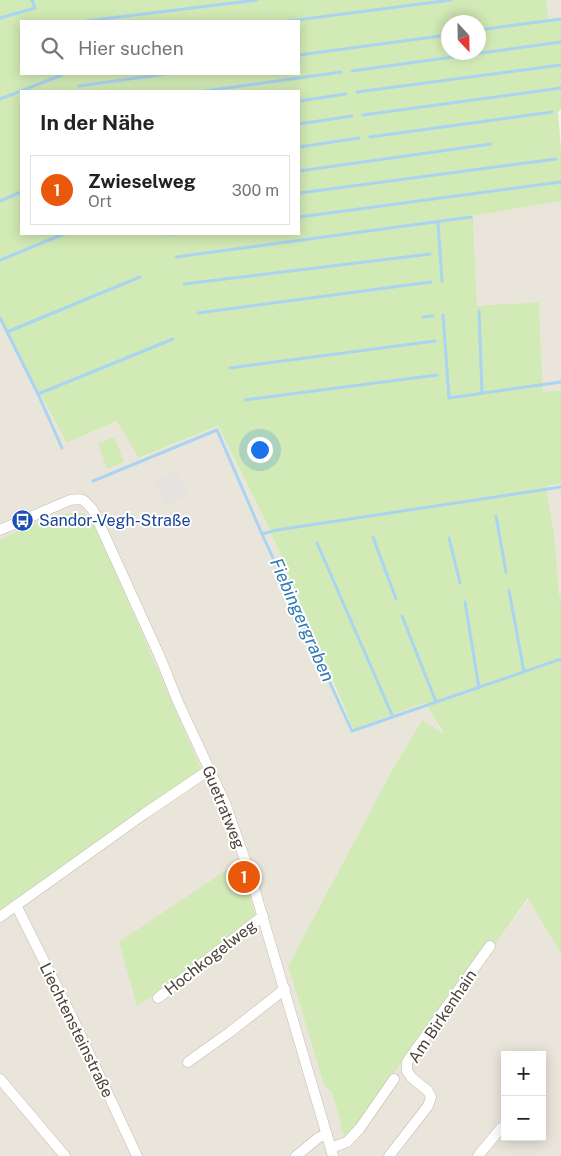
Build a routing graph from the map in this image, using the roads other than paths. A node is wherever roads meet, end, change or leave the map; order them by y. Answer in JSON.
{"nodes":[{"id":1,"x":0,"y":530,"type":"edge"},
{"id":2,"x":209,"y":770,"type":"junction"},
{"id":3,"x":16,"y":905,"type":"junction"},
{"id":4,"x":263,"y":916,"type":"junction"},
{"id":5,"x":0,"y":917,"type":"edge"},
{"id":6,"x":490,"y":946,"type":"dead end"},
{"id":7,"x":285,"y":989,"type":"junction"},
{"id":8,"x":158,"y":998,"type":"dead end"},
{"id":9,"x":188,"y":1062,"type":"dead end"},
{"id":10,"x":0,"y":1079,"type":"edge"},
{"id":11,"x":394,"y":1079,"type":"dead end"},
{"id":12,"x":501,"y":1128,"type":"dead end"},
{"id":13,"x":327,"y":1134,"type":"junction"},
{"id":14,"x":332,"y":1152,"type":"edge"},
{"id":15,"x":65,"y":1156,"type":"edge"},
{"id":16,"x":137,"y":1156,"type":"edge"},
{"id":17,"x":296,"y":1156,"type":"edge"},
{"id":18,"x":389,"y":1156,"type":"edge"},
{"id":19,"x":478,"y":1156,"type":"edge"}],
"edges":[{"from":1,"to":2,"type":"street","name":"Guetratweg"},
{"from":2,"to":3,"type":"street"},
{"from":2,"to":4,"type":"street","name":"Guetratweg"},
{"from":3,"to":5,"type":"street"},
{"from":3,"to":16,"type":"street","name":"Liechtensteinstraße"},
{"from":4,"to":7,"type":"street","name":"Guetratweg"},
{"from":4,"to":8,"type":"street","name":"Hochkogelweg"},
{"from":6,"to":18,"type":"street","name":"Am Birkenhain"},
{"from":7,"to":9,"type":"street"},
{"from":7,"to":13,"type":"street","name":"Guetratweg"},
{"from":10,"to":15,"type":"street"},
{"from":11,"to":14,"type":"street"},
{"from":12,"to":19,"type":"street"},
{"from":13,"to":14,"type":"street","name":"Guetratweg"},
{"from":13,"to":17,"type":"street"}]}
